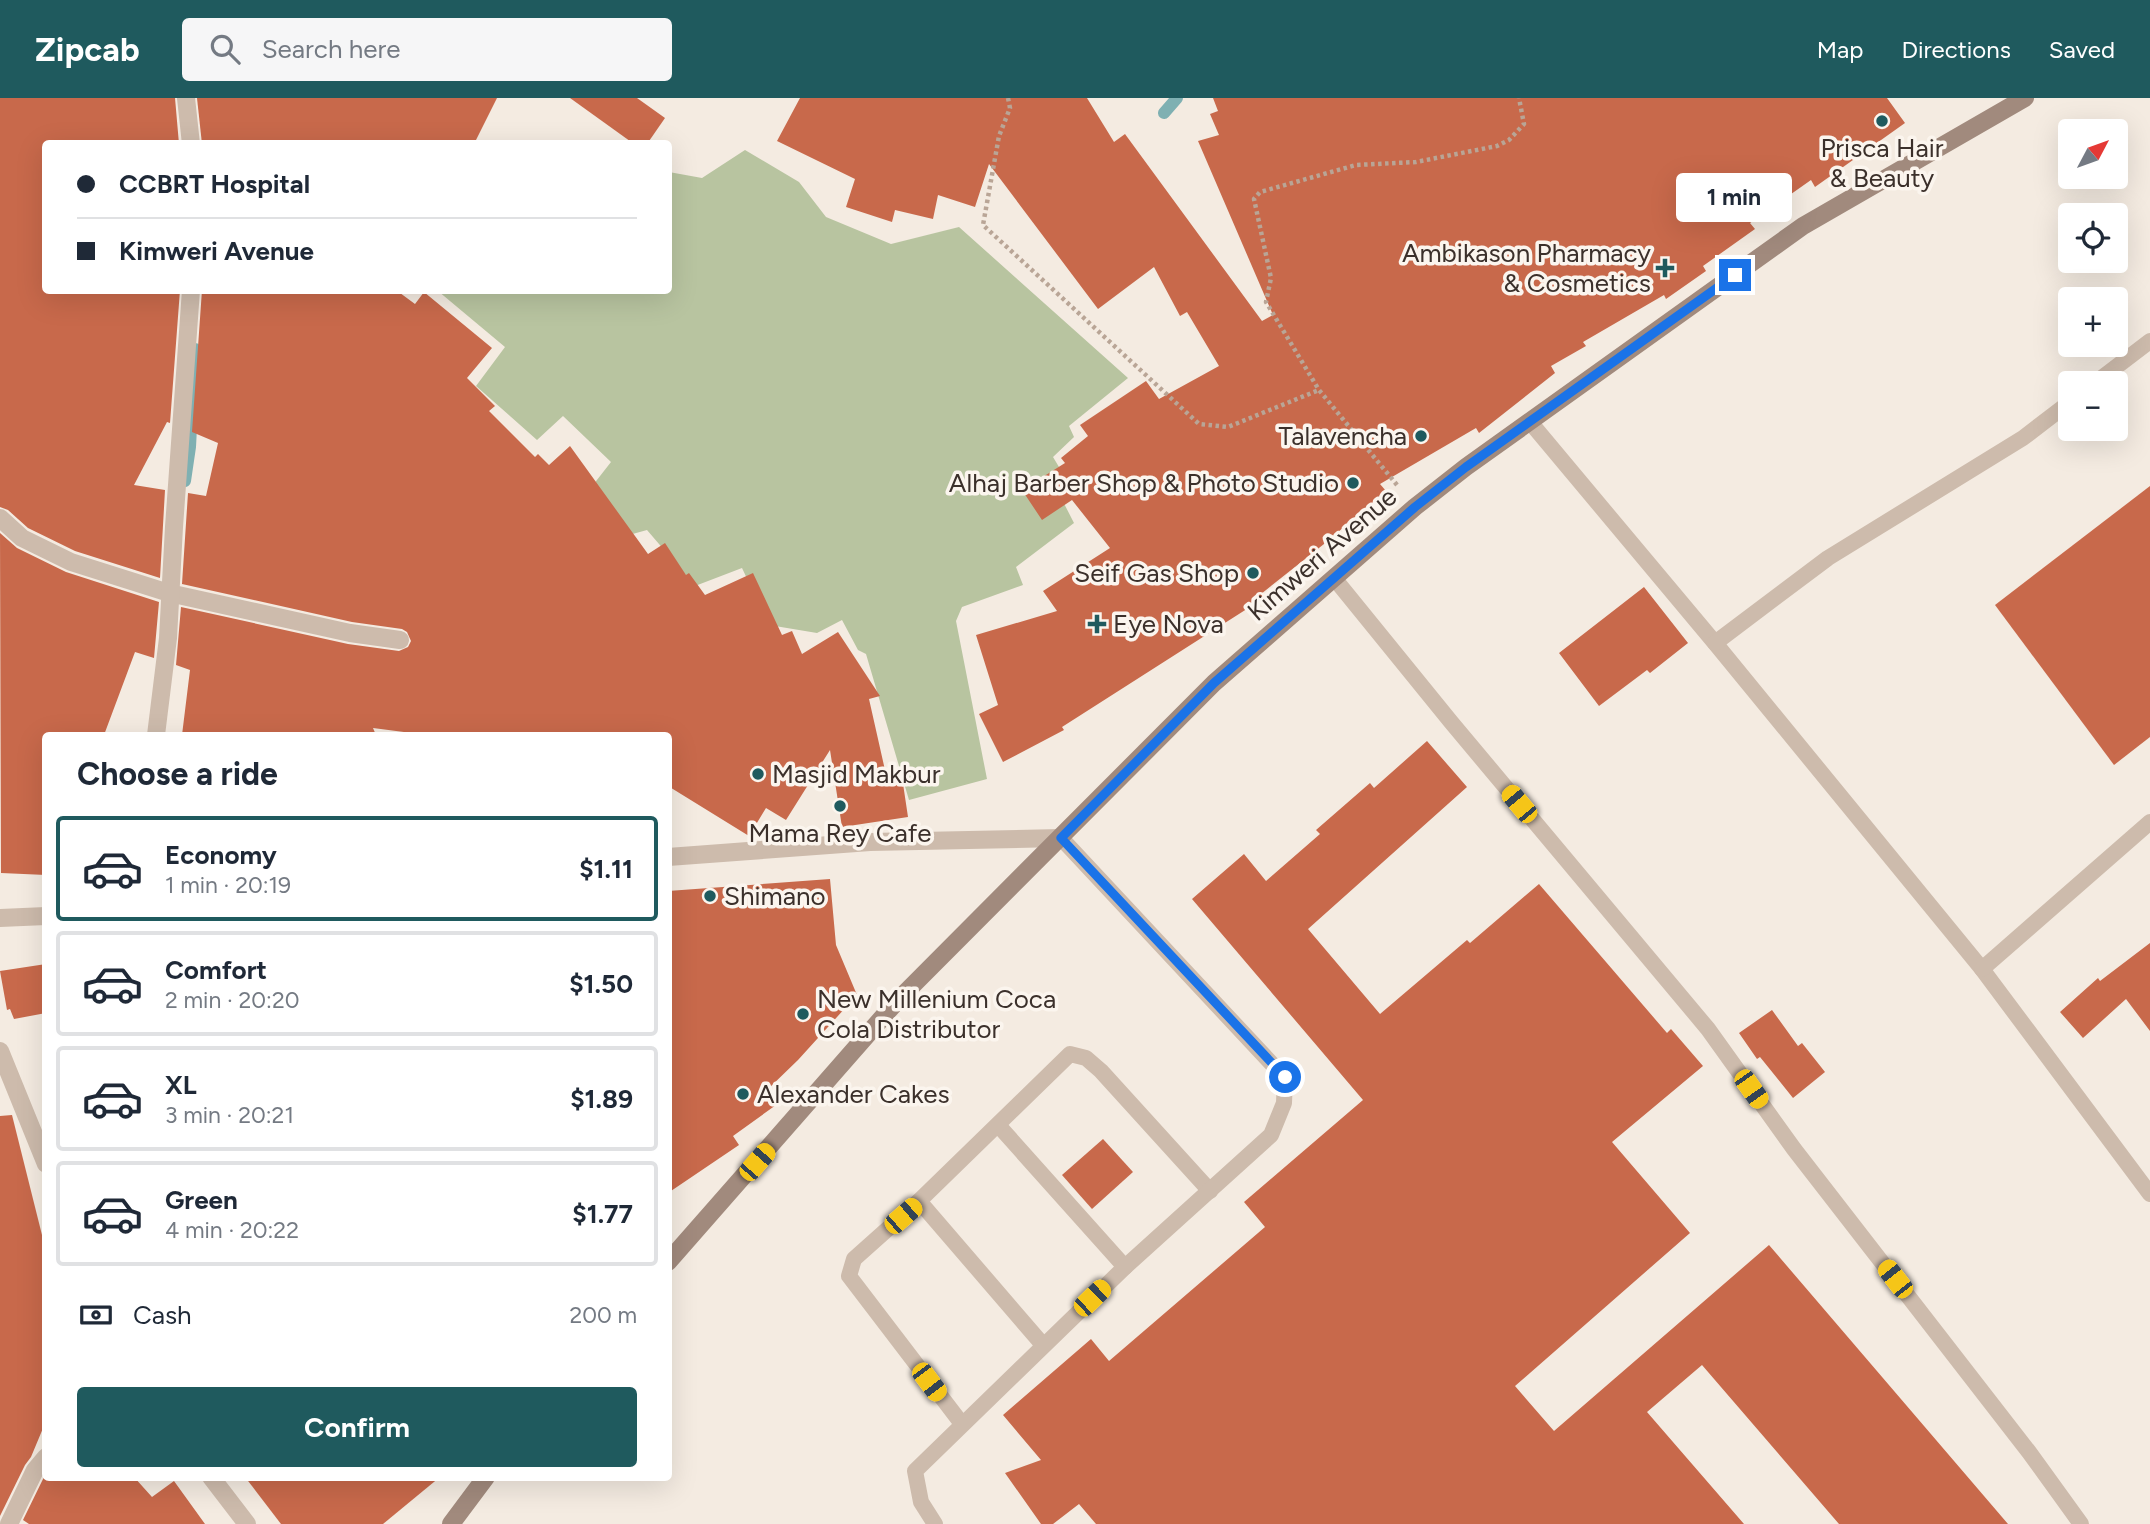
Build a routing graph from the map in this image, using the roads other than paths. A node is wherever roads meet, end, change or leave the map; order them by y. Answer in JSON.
{"nodes":[{"id":1,"x":186,"y":98,"type":"edge"},
{"id":2,"x":2025,"y":98,"type":"edge"},
{"id":3,"x":191,"y":140,"type":"edge"},
{"id":4,"x":191,"y":294,"type":"edge"},
{"id":5,"x":2150,"y":341,"type":"edge"},
{"id":6,"x":2111,"y":371,"type":"edge"},
{"id":7,"x":2058,"y":411,"type":"edge"},
{"id":8,"x":1530,"y":422,"type":"junction"},
{"id":9,"x":0,"y":518,"type":"edge"},
{"id":10,"x":1334,"y":578,"type":"junction"},
{"id":11,"x":169,"y":593,"type":"junction"},
{"id":12,"x":400,"y":639,"type":"dead end"},
{"id":13,"x":1715,"y":643,"type":"junction"},
{"id":14,"x":156,"y":732,"type":"edge"},
{"id":15,"x":2150,"y":822,"type":"edge"},
{"id":16,"x":1061,"y":838,"type":"junction"},
{"id":17,"x":672,"y":857,"type":"edge"},
{"id":18,"x":42,"y":916,"type":"edge"},
{"id":19,"x":0,"y":919,"type":"edge"},
{"id":20,"x":1982,"y":969,"type":"junction"},
{"id":21,"x":0,"y":1051,"type":"edge"},
{"id":22,"x":998,"y":1125,"type":"junction"},
{"id":23,"x":42,"y":1154,"type":"edge"},
{"id":24,"x":1210,"y":1191,"type":"junction"},
{"id":25,"x":2150,"y":1194,"type":"edge"},
{"id":26,"x":919,"y":1201,"type":"junction"},
{"id":27,"x":672,"y":1257,"type":"edge"},
{"id":28,"x":1125,"y":1267,"type":"junction"},
{"id":29,"x":1043,"y":1345,"type":"junction"},
{"id":30,"x":962,"y":1424,"type":"junction"},
{"id":31,"x":42,"y":1462,"type":"edge"},
{"id":32,"x":214,"y":1481,"type":"edge"},
{"id":33,"x":483,"y":1481,"type":"edge"},
{"id":34,"x":9,"y":1524,"type":"edge"},
{"id":35,"x":247,"y":1524,"type":"edge"},
{"id":36,"x":451,"y":1524,"type":"edge"},
{"id":37,"x":934,"y":1524,"type":"edge"},
{"id":38,"x":2081,"y":1524,"type":"edge"}],
"edges":[{"from":1,"to":3,"type":"street"},
{"from":2,"to":8,"type":"street","name":"Kimweri Avenue"},
{"from":4,"to":11,"type":"street"},
{"from":5,"to":6,"type":"lane"},
{"from":7,"to":13,"type":"lane"},
{"from":8,"to":10,"type":"street","name":"Kimweri Avenue"},
{"from":8,"to":13,"type":"lane"},
{"from":9,"to":11,"type":"street"},
{"from":10,"to":16,"type":"street","name":"Kimweri Avenue"},
{"from":10,"to":38,"type":"lane"},
{"from":11,"to":12,"type":"street"},
{"from":11,"to":14,"type":"street"},
{"from":13,"to":20,"type":"lane"},
{"from":15,"to":20,"type":"lane"},
{"from":16,"to":17,"type":"street"},
{"from":16,"to":24,"type":"lane"},
{"from":16,"to":27,"type":"street","name":"Kimweri Avenue"},
{"from":18,"to":19,"type":"street"},
{"from":20,"to":25,"type":"lane"},
{"from":21,"to":23,"type":"street"},
{"from":22,"to":24,"type":"lane"},
{"from":22,"to":26,"type":"lane"},
{"from":22,"to":28,"type":"lane"},
{"from":24,"to":28,"type":"lane"},
{"from":26,"to":29,"type":"lane"},
{"from":26,"to":30,"type":"lane"},
{"from":28,"to":29,"type":"lane"},
{"from":29,"to":30,"type":"lane"},
{"from":30,"to":37,"type":"lane"},
{"from":31,"to":34,"type":"street"},
{"from":32,"to":35,"type":"street"},
{"from":33,"to":36,"type":"street"}]}
